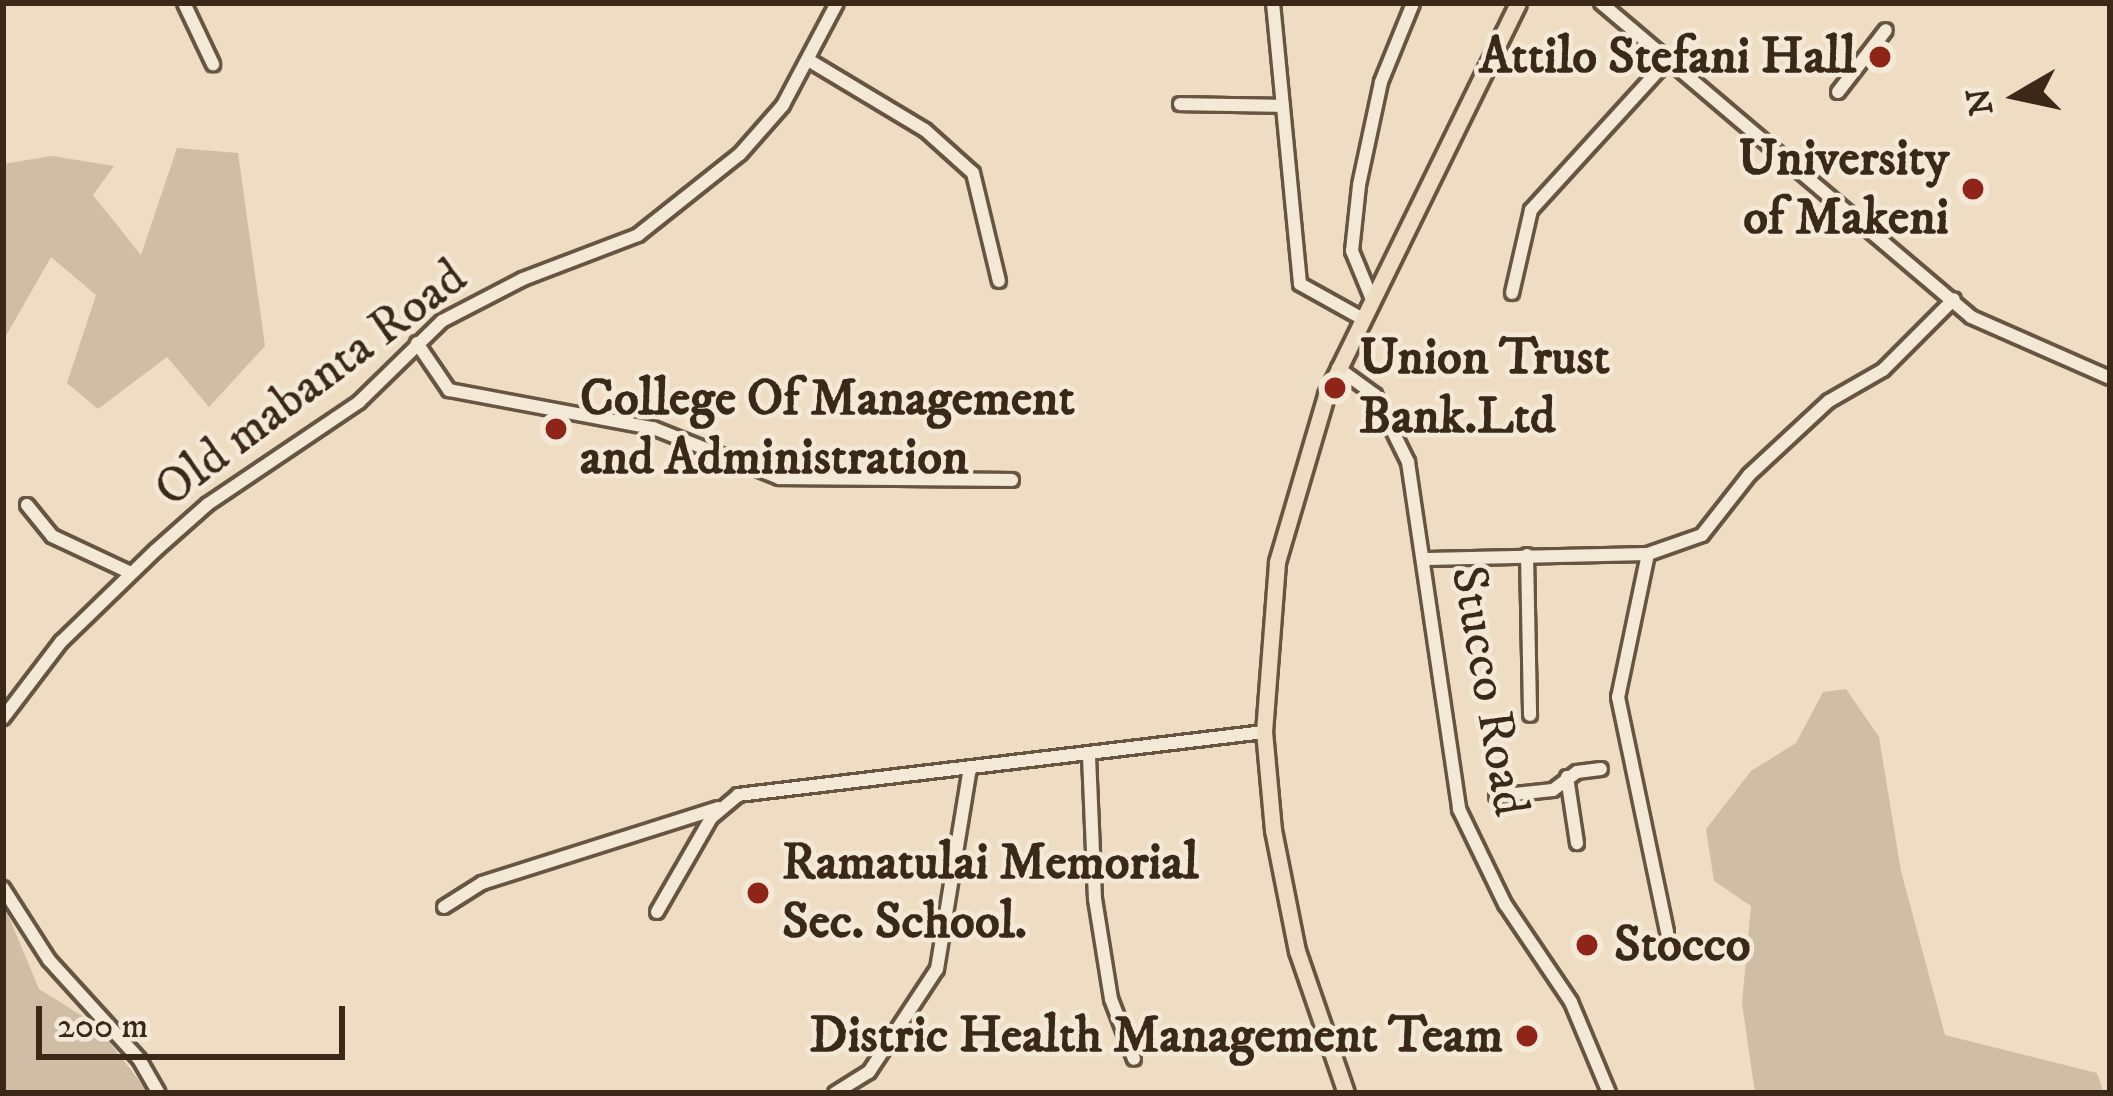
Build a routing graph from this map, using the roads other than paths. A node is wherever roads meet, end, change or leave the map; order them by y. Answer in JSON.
{"nodes":[{"id":1,"x":184,"y":3,"type":"edge"},
{"id":2,"x":837,"y":3,"type":"edge"},
{"id":3,"x":1273,"y":3,"type":"edge"},
{"id":4,"x":1413,"y":3,"type":"edge"},
{"id":5,"x":1518,"y":3,"type":"edge"},
{"id":6,"x":1601,"y":3,"type":"edge"},
{"id":7,"x":1886,"y":30,"type":"dead end"},
{"id":8,"x":1669,"y":59,"type":"junction"},
{"id":9,"x":810,"y":61,"type":"junction"},
{"id":10,"x":213,"y":64,"type":"dead end"},
{"id":11,"x":1838,"y":92,"type":"dead end"},
{"id":12,"x":1180,"y":104,"type":"dead end"},
{"id":13,"x":1282,"y":106,"type":"junction"},
{"id":14,"x":999,"y":281,"type":"dead end"},
{"id":15,"x":1512,"y":293,"type":"dead end"},
{"id":16,"x":1371,"y":297,"type":"junction"},
{"id":17,"x":1954,"y":299,"type":"junction"},
{"id":18,"x":1361,"y":318,"type":"junction"},
{"id":19,"x":417,"y":344,"type":"junction"},
{"id":20,"x":1338,"y":368,"type":"junction"},
{"id":21,"x":2110,"y":378,"type":"edge"},
{"id":22,"x":1012,"y":480,"type":"dead end"},
{"id":23,"x":27,"y":505,"type":"dead end"},
{"id":24,"x":1648,"y":554,"type":"junction"},
{"id":25,"x":1527,"y":555,"type":"junction"},
{"id":26,"x":1427,"y":559,"type":"junction"},
{"id":27,"x":131,"y":573,"type":"junction"},
{"id":28,"x":1530,"y":715,"type":"dead end"},
{"id":29,"x":3,"y":718,"type":"edge"},
{"id":30,"x":1264,"y":732,"type":"junction"},
{"id":31,"x":1090,"y":756,"type":"junction"},
{"id":32,"x":970,"y":768,"type":"junction"},
{"id":33,"x":1601,"y":769,"type":"dead end"},
{"id":34,"x":1567,"y":777,"type":"junction"},
{"id":35,"x":1496,"y":796,"type":"dead end"},
{"id":36,"x":719,"y":807,"type":"junction"},
{"id":37,"x":1577,"y":843,"type":"dead end"},
{"id":38,"x":3,"y":888,"type":"edge"},
{"id":39,"x":444,"y":907,"type":"dead end"},
{"id":40,"x":657,"y":912,"type":"dead end"},
{"id":41,"x":1667,"y":932,"type":"dead end"},
{"id":42,"x":1134,"y":1059,"type":"dead end"},
{"id":43,"x":159,"y":1093,"type":"edge"},
{"id":44,"x":835,"y":1093,"type":"edge"},
{"id":45,"x":1346,"y":1093,"type":"edge"},
{"id":46,"x":1609,"y":1093,"type":"edge"}],
"edges":[{"from":1,"to":10,"type":"street"},
{"from":2,"to":9,"type":"street","name":"Old mabanta Road"},
{"from":3,"to":13,"type":"street"},
{"from":4,"to":16,"type":"street"},
{"from":5,"to":16,"type":"main road"},
{"from":6,"to":8,"type":"street"},
{"from":7,"to":11,"type":"street"},
{"from":8,"to":15,"type":"street"},
{"from":8,"to":17,"type":"street"},
{"from":9,"to":14,"type":"street"},
{"from":9,"to":19,"type":"street","name":"Old mabanta Road"},
{"from":12,"to":13,"type":"street"},
{"from":13,"to":18,"type":"street"},
{"from":16,"to":18,"type":"main road"},
{"from":17,"to":21,"type":"street"},
{"from":17,"to":24,"type":"street"},
{"from":18,"to":20,"type":"main road"},
{"from":19,"to":22,"type":"street"},
{"from":19,"to":27,"type":"street","name":"Old mabanta Road"},
{"from":20,"to":26,"type":"street","name":"Stucco Road"},
{"from":20,"to":30,"type":"main road"},
{"from":23,"to":27,"type":"street"},
{"from":24,"to":25,"type":"street"},
{"from":24,"to":41,"type":"street"},
{"from":25,"to":26,"type":"street"},
{"from":25,"to":28,"type":"street"},
{"from":26,"to":46,"type":"street","name":"Stucco Road"},
{"from":27,"to":29,"type":"street","name":"Old mabanta Road"},
{"from":30,"to":31,"type":"street"},
{"from":30,"to":45,"type":"main road"},
{"from":31,"to":32,"type":"street"},
{"from":31,"to":42,"type":"street"},
{"from":32,"to":36,"type":"street"},
{"from":32,"to":44,"type":"street"},
{"from":33,"to":34,"type":"street"},
{"from":34,"to":35,"type":"street"},
{"from":34,"to":37,"type":"street"},
{"from":36,"to":39,"type":"street"},
{"from":36,"to":40,"type":"street"},
{"from":38,"to":43,"type":"street"}]}
